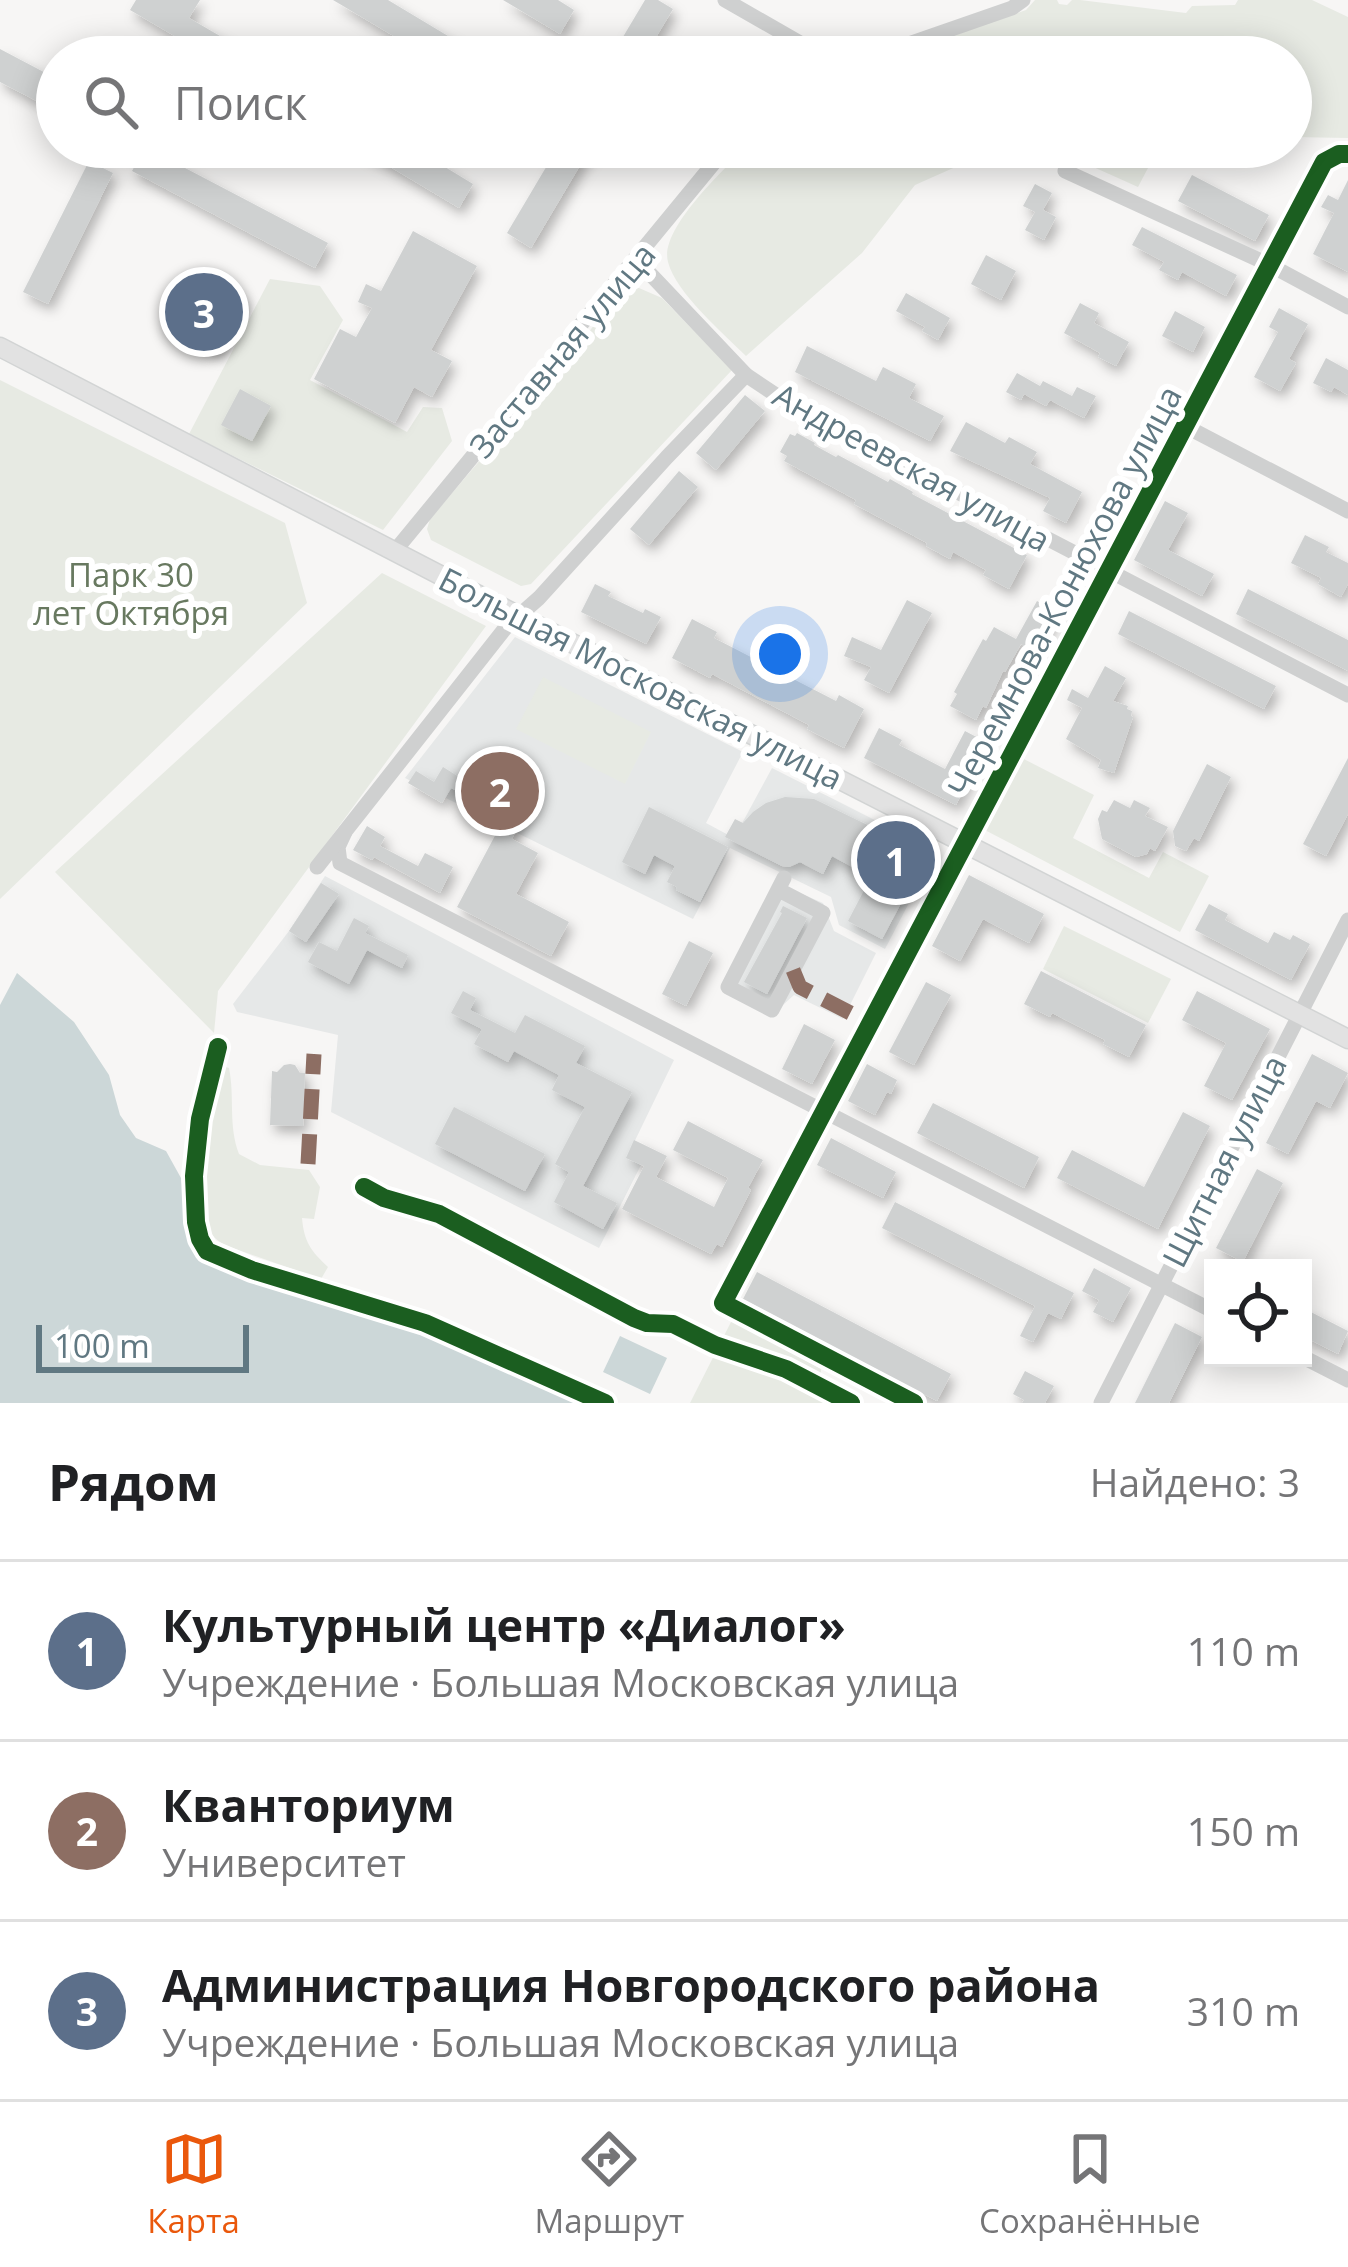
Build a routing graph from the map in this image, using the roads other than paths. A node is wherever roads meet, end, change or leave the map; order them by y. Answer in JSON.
{"nodes":[{"id":1,"x":1023,"y":0,"type":"edge"},
{"id":2,"x":733,"y":2,"type":"edge"},
{"id":3,"x":784,"y":36,"type":"edge"},
{"id":4,"x":931,"y":36,"type":"edge"},
{"id":5,"x":1348,"y":154,"type":"edge"},
{"id":6,"x":711,"y":168,"type":"edge"},
{"id":7,"x":1065,"y":171,"type":"dead end"},
{"id":8,"x":638,"y":260,"type":"junction"},
{"id":9,"x":1270,"y":265,"type":"junction"},
{"id":10,"x":1348,"y":307,"type":"edge"},
{"id":11,"x":0,"y":347,"type":"edge"},
{"id":12,"x":746,"y":375,"type":"junction"},
{"id":13,"x":1185,"y":426,"type":"junction"},
{"id":14,"x":1348,"y":511,"type":"edge"},
{"id":15,"x":394,"y":552,"type":"junction"},
{"id":16,"x":1108,"y":572,"type":"junction"},
{"id":17,"x":519,"y":616,"type":"junction"},
{"id":18,"x":1348,"y":695,"type":"edge"},
{"id":19,"x":346,"y":832,"type":"junction"},
{"id":20,"x":965,"y":842,"type":"junction"},
{"id":21,"x":317,"y":867,"type":"dead end"},
{"id":22,"x":781,"y":884,"type":"joint"},
{"id":23,"x":1348,"y":920,"type":"edge"},
{"id":24,"x":1300,"y":1014,"type":"junction"},
{"id":25,"x":1348,"y":1039,"type":"edge"},
{"id":26,"x":824,"y":1111,"type":"junction"},
{"id":27,"x":1161,"y":1284,"type":"junction"},
{"id":28,"x":1204,"y":1306,"type":"edge"},
{"id":29,"x":1312,"y":1362,"type":"edge"},
{"id":30,"x":1348,"y":1380,"type":"edge"},
{"id":31,"x":914,"y":1403,"type":"edge"},
{"id":32,"x":1101,"y":1403,"type":"edge"}],
"edges":[{"from":1,"to":4,"type":"street"},
{"from":2,"to":3,"type":"street"},
{"from":5,"to":9,"type":"street","name":"Черемнова-Конюхова улица"},
{"from":6,"to":8,"type":"street","name":"Заставная улица"},
{"from":7,"to":9,"type":"street"},
{"from":8,"to":12,"type":"street","name":"Андреевская улица"},
{"from":8,"to":15,"type":"street","name":"Заставная улица"},
{"from":9,"to":10,"type":"street"},
{"from":9,"to":13,"type":"street","name":"Черемнова-Конюхова улица"},
{"from":11,"to":15,"type":"main road","name":"Большая Московская улица"},
{"from":12,"to":16,"type":"street","name":"Андреевская улица"},
{"from":12,"to":17,"type":"street"},
{"from":13,"to":14,"type":"street"},
{"from":13,"to":16,"type":"street","name":"Черемнова-Конюхова улица"},
{"from":15,"to":17,"type":"main road","name":"Большая Московская улица"},
{"from":16,"to":18,"type":"street","name":"Андреевская улица"},
{"from":16,"to":20,"type":"street","name":"Черемнова-Конюхова улица"},
{"from":17,"to":19,"type":"street"},
{"from":17,"to":20,"type":"main road","name":"Большая Московская улица"},
{"from":19,"to":21,"type":"street"},
{"from":19,"to":26,"type":"street"},
{"from":20,"to":24,"type":"main road","name":"Большая Московская улица"},
{"from":20,"to":26,"type":"street","name":"Черемнова-Конюхова улица"},
{"from":22,"to":22,"type":"street"},
{"from":23,"to":24,"type":"street","name":"Щитная улица"},
{"from":24,"to":25,"type":"main road","name":"Большая Московская улица"},
{"from":24,"to":27,"type":"street","name":"Щитная улица"},
{"from":26,"to":27,"type":"street"},
{"from":26,"to":31,"type":"street","name":"Черемнова-Конюхова улица"},
{"from":27,"to":28,"type":"street"},
{"from":27,"to":32,"type":"street","name":"Щитная улица"},
{"from":29,"to":30,"type":"street"}]}
